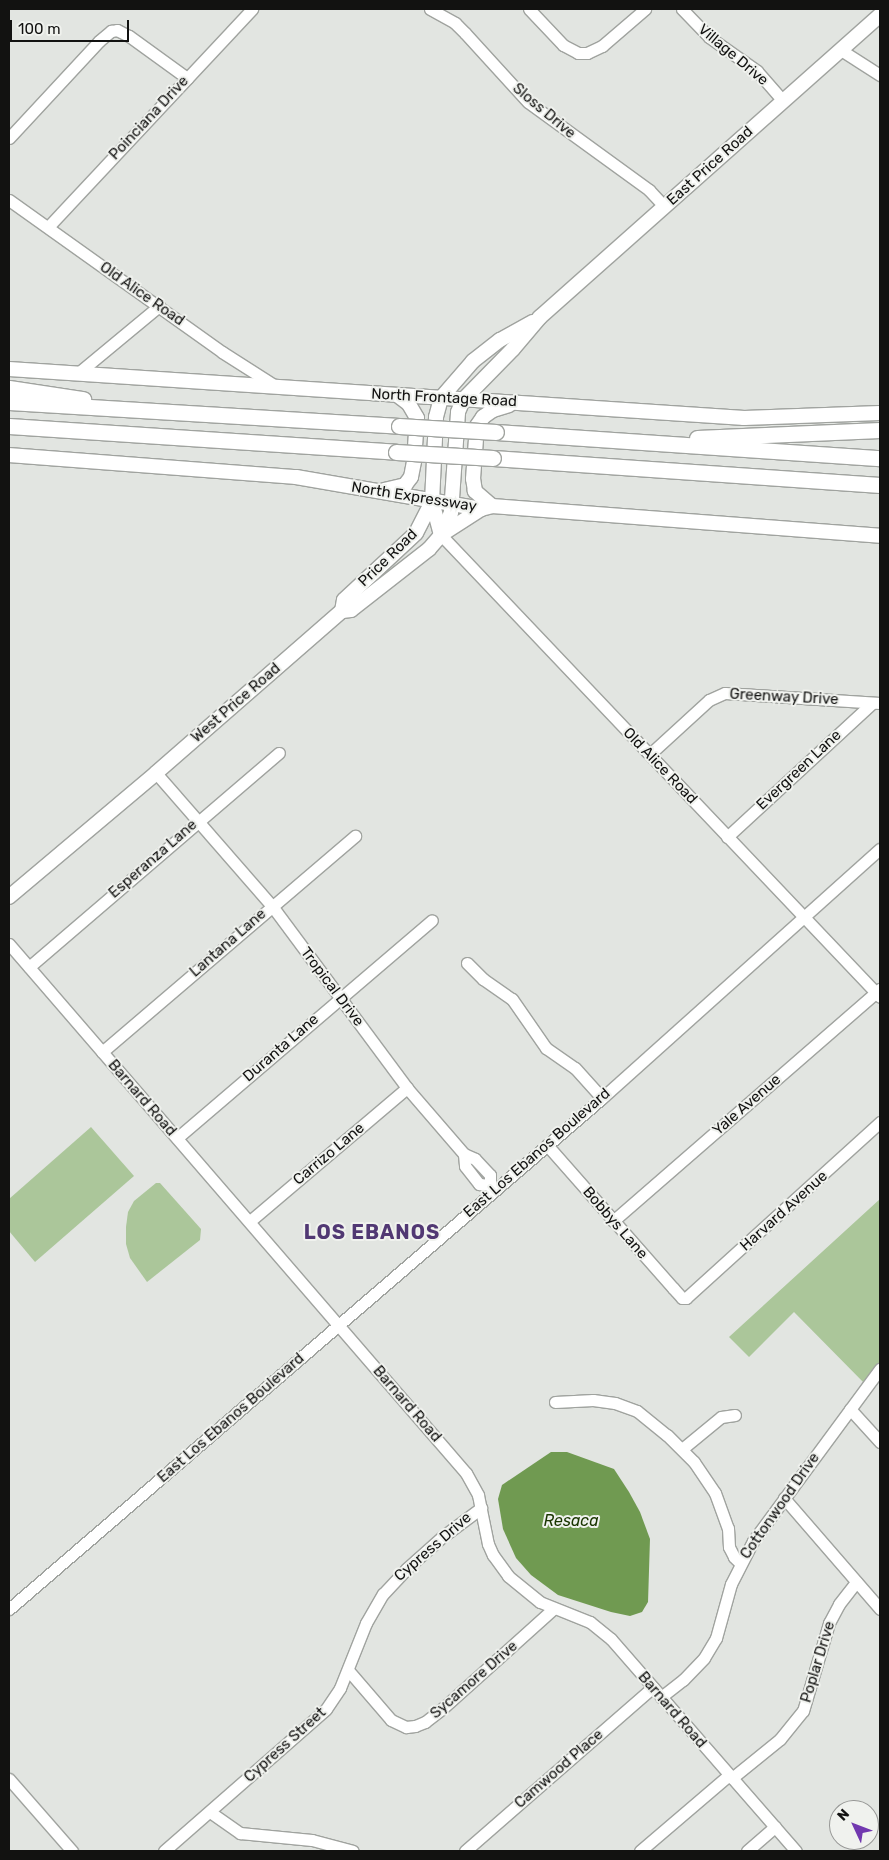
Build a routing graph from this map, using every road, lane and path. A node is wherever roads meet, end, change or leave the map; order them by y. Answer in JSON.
{"nodes":[{"id":1,"x":252,"y":9,"type":"edge"},
{"id":2,"x":430,"y":9,"type":"edge"},
{"id":3,"x":530,"y":9,"type":"edge"},
{"id":4,"x":645,"y":9,"type":"edge"},
{"id":5,"x":682,"y":9,"type":"edge"},
{"id":6,"x":880,"y":15,"type":"edge"},
{"id":7,"x":841,"y":50,"type":"junction"},
{"id":8,"x":880,"y":75,"type":"edge"},
{"id":9,"x":187,"y":78,"type":"junction"},
{"id":10,"x":783,"y":101,"type":"junction"},
{"id":11,"x":9,"y":138,"type":"edge"},
{"id":12,"x":9,"y":200,"type":"edge"},
{"id":13,"x":665,"y":207,"type":"junction"},
{"id":14,"x":48,"y":227,"type":"junction"},
{"id":15,"x":159,"y":306,"type":"junction"},
{"id":16,"x":540,"y":317,"type":"junction"},
{"id":17,"x":473,"y":361,"type":"junction"},
{"id":18,"x":9,"y":369,"type":"edge"},
{"id":19,"x":77,"y":374,"type":"junction"},
{"id":20,"x":277,"y":387,"type":"junction"},
{"id":21,"x":9,"y":388,"type":"edge"},
{"id":22,"x":397,"y":395,"type":"junction"},
{"id":23,"x":414,"y":395,"type":"junction"},
{"id":24,"x":441,"y":398,"type":"junction"},
{"id":25,"x":463,"y":400,"type":"junction"},
{"id":26,"x":9,"y":402,"type":"edge"},
{"id":27,"x":517,"y":402,"type":"junction"},
{"id":28,"x":151,"y":412,"type":"junction"},
{"id":29,"x":880,"y":413,"type":"edge"},
{"id":30,"x":9,"y":426,"type":"edge"},
{"id":31,"x":880,"y":430,"type":"edge"},
{"id":32,"x":139,"y":434,"type":"junction"},
{"id":33,"x":9,"y":436,"type":"edge"},
{"id":34,"x":605,"y":440,"type":"junction"},
{"id":35,"x":9,"y":455,"type":"edge"},
{"id":36,"x":880,"y":458,"type":"edge"},
{"id":37,"x":880,"y":487,"type":"edge"},
{"id":38,"x":373,"y":491,"type":"junction"},
{"id":39,"x":432,"y":502,"type":"junction"},
{"id":40,"x":452,"y":505,"type":"junction"},
{"id":41,"x":486,"y":508,"type":"junction"},
{"id":42,"x":441,"y":534,"type":"junction"},
{"id":43,"x":880,"y":536,"type":"edge"},
{"id":44,"x":342,"y":611,"type":"junction"},
{"id":45,"x":876,"y":703,"type":"edge"},
{"id":46,"x":279,"y":752,"type":"dead end"},
{"id":47,"x":650,"y":754,"type":"junction"},
{"id":48,"x":156,"y":773,"type":"junction"},
{"id":49,"x":198,"y":820,"type":"junction"},
{"id":50,"x":355,"y":836,"type":"dead end"},
{"id":51,"x":727,"y":837,"type":"junction"},
{"id":52,"x":880,"y":850,"type":"edge"},
{"id":53,"x":9,"y":897,"type":"edge"},
{"id":54,"x":272,"y":906,"type":"junction"},
{"id":55,"x":804,"y":918,"type":"junction"},
{"id":56,"x":432,"y":920,"type":"dead end"},
{"id":57,"x":9,"y":944,"type":"edge"},
{"id":58,"x":13,"y":957,"type":"edge"},
{"id":59,"x":467,"y":963,"type":"dead end"},
{"id":60,"x":29,"y":967,"type":"junction"},
{"id":61,"x":879,"y":993,"type":"edge"},
{"id":62,"x":340,"y":997,"type":"junction"},
{"id":63,"x":102,"y":1052,"type":"junction"},
{"id":64,"x":407,"y":1088,"type":"junction"},
{"id":65,"x":602,"y":1098,"type":"junction"},
{"id":66,"x":880,"y":1122,"type":"edge"},
{"id":67,"x":177,"y":1138,"type":"junction"},
{"id":68,"x":546,"y":1145,"type":"junction"},
{"id":69,"x":492,"y":1187,"type":"junction"},
{"id":70,"x":250,"y":1221,"type":"junction"},
{"id":71,"x":613,"y":1221,"type":"junction"},
{"id":72,"x":686,"y":1298,"type":"joint"},
{"id":73,"x":339,"y":1325,"type":"junction"},
{"id":74,"x":880,"y":1369,"type":"edge"},
{"id":75,"x":555,"y":1402,"type":"dead end"},
{"id":76,"x":850,"y":1409,"type":"junction"},
{"id":77,"x":735,"y":1415,"type":"dead end"},
{"id":78,"x":880,"y":1442,"type":"edge"},
{"id":79,"x":682,"y":1449,"type":"junction"},
{"id":80,"x":784,"y":1498,"type":"junction"},
{"id":81,"x":481,"y":1508,"type":"junction"},
{"id":82,"x":740,"y":1562,"type":"junction"},
{"id":83,"x":856,"y":1582,"type":"junction"},
{"id":84,"x":387,"y":1589,"type":"joint"},
{"id":85,"x":554,"y":1608,"type":"junction"},
{"id":86,"x":9,"y":1609,"type":"edge"},
{"id":87,"x":880,"y":1609,"type":"edge"},
{"id":88,"x":348,"y":1670,"type":"junction"},
{"id":89,"x":653,"y":1687,"type":"junction"},
{"id":90,"x":661,"y":1697,"type":"junction"},
{"id":91,"x":730,"y":1776,"type":"junction"},
{"id":92,"x":9,"y":1779,"type":"edge"},
{"id":93,"x":210,"y":1812,"type":"junction"},
{"id":94,"x":775,"y":1827,"type":"junction"},
{"id":95,"x":72,"y":1851,"type":"edge"},
{"id":96,"x":164,"y":1851,"type":"edge"},
{"id":97,"x":353,"y":1851,"type":"edge"},
{"id":98,"x":465,"y":1851,"type":"edge"},
{"id":99,"x":640,"y":1851,"type":"edge"},
{"id":100,"x":747,"y":1851,"type":"edge"},
{"id":101,"x":796,"y":1851,"type":"edge"}],
"edges":[{"from":1,"to":9,"type":"street","name":"Poinciana Drive"},
{"from":2,"to":13,"type":"street","name":"Sloss Drive"},
{"from":3,"to":4,"type":"street"},
{"from":5,"to":10,"type":"street","name":"Village Drive"},
{"from":6,"to":7,"type":"main road","name":"East Price Road"},
{"from":7,"to":8,"type":"street"},
{"from":7,"to":10,"type":"main road","name":"East Price Road"},
{"from":9,"to":11,"type":"street"},
{"from":9,"to":14,"type":"street","name":"Poinciana Drive"},
{"from":10,"to":13,"type":"main road","name":"East Price Road"},
{"from":12,"to":14,"type":"street","name":"Old Alice Road"},
{"from":13,"to":16,"type":"main road","name":"East Price Road"},
{"from":14,"to":15,"type":"street","name":"Old Alice Road"},
{"from":15,"to":19,"type":"street"},
{"from":15,"to":20,"type":"street","name":"Old Alice Road"},
{"from":16,"to":17,"type":"main road","name":"East Price Road"},
{"from":16,"to":25,"type":"main road","name":"East Price Road"},
{"from":17,"to":23,"type":"main road"},
{"from":17,"to":24,"type":"main road","name":"East Price Road"},
{"from":18,"to":19,"type":"main road","name":"North Frontage Road"},
{"from":19,"to":20,"type":"main road","name":"North Frontage Road"},
{"from":20,"to":22,"type":"main road","name":"North Frontage Road"},
{"from":21,"to":28,"type":"highway"},
{"from":22,"to":23,"type":"main road","name":"North Frontage Road"},
{"from":22,"to":38,"type":"main road"},
{"from":23,"to":24,"type":"main road","name":"North Frontage Road"},
{"from":24,"to":25,"type":"main road","name":"North Frontage Road"},
{"from":24,"to":39,"type":"main road","name":"East Price Road"},
{"from":25,"to":27,"type":"main road","name":"North Frontage Road"},
{"from":25,"to":40,"type":"main road"},
{"from":26,"to":28,"type":"highway"},
{"from":27,"to":29,"type":"main road","name":"North Frontage Road"},
{"from":27,"to":41,"type":"main road"},
{"from":28,"to":34,"type":"highway","bridge":true},
{"from":30,"to":32,"type":"highway"},
{"from":31,"to":34,"type":"highway"},
{"from":32,"to":33,"type":"highway"},
{"from":32,"to":37,"type":"highway","bridge":true},
{"from":34,"to":36,"type":"highway"},
{"from":35,"to":38,"type":"main road","name":"North Expressway"},
{"from":38,"to":39,"type":"main road","name":"North Expressway"},
{"from":39,"to":40,"type":"main road","name":"North Expressway"},
{"from":39,"to":42,"type":"main road"},
{"from":39,"to":44,"type":"main road","name":"Price Road"},
{"from":40,"to":41,"type":"main road","name":"North Expressway"},
{"from":40,"to":42,"type":"main road","name":"West Price Road"},
{"from":41,"to":42,"type":"main road"},
{"from":41,"to":43,"type":"main road","name":"North Expressway"},
{"from":42,"to":44,"type":"main road","name":"West Price Road"},
{"from":42,"to":47,"type":"street","name":"Old Alice Road"},
{"from":44,"to":48,"type":"main road","name":"West Price Road"},
{"from":45,"to":47,"type":"street","name":"Greenway Drive"},
{"from":45,"to":51,"type":"street","name":"Evergreen Lane"},
{"from":46,"to":49,"type":"street","name":"Esperanza Lane"},
{"from":47,"to":51,"type":"street","name":"Old Alice Road"},
{"from":48,"to":49,"type":"street","name":"Tropical Drive"},
{"from":48,"to":53,"type":"main road","name":"West Price Road"},
{"from":49,"to":54,"type":"street","name":"Tropical Drive"},
{"from":49,"to":60,"type":"street","name":"Esperanza Lane"},
{"from":50,"to":54,"type":"street","name":"Lantana Lane"},
{"from":51,"to":55,"type":"street","name":"Old Alice Road"},
{"from":52,"to":55,"type":"street","name":"East Los Ebanos Boulevard"},
{"from":54,"to":62,"type":"street","name":"Tropical Drive"},
{"from":54,"to":63,"type":"street","name":"Lantana Lane"},
{"from":55,"to":61,"type":"street","name":"Old Alice Road"},
{"from":55,"to":65,"type":"street","name":"East Los Ebanos Boulevard"},
{"from":56,"to":62,"type":"street","name":"Duranta Lane"},
{"from":57,"to":58,"type":"street","name":"Barnard Road"},
{"from":58,"to":60,"type":"street","name":"Barnard Road"},
{"from":59,"to":65,"type":"street"},
{"from":60,"to":63,"type":"street","name":"Barnard Road"},
{"from":61,"to":71,"type":"street","name":"Yale Avenue"},
{"from":62,"to":64,"type":"street","name":"Tropical Drive"},
{"from":62,"to":67,"type":"street","name":"Duranta Lane"},
{"from":63,"to":67,"type":"street","name":"Barnard Road"},
{"from":64,"to":69,"type":"street","name":"Tropical Drive"},
{"from":64,"to":70,"type":"street","name":"Carrizo Lane"},
{"from":65,"to":68,"type":"street","name":"East Los Ebanos Boulevard"},
{"from":66,"to":72,"type":"street","name":"Harvard Avenue"},
{"from":67,"to":70,"type":"street","name":"Barnard Road"},
{"from":68,"to":69,"type":"street","name":"East Los Ebanos Boulevard"},
{"from":68,"to":71,"type":"street","name":"Bobbys Lane"},
{"from":69,"to":73,"type":"street","name":"East Los Ebanos Boulevard"},
{"from":70,"to":73,"type":"street","name":"Barnard Road"},
{"from":71,"to":72,"type":"street","name":"Bobbys Lane"},
{"from":73,"to":81,"type":"street","name":"Barnard Road"},
{"from":73,"to":86,"type":"street","name":"East Los Ebanos Boulevard"},
{"from":74,"to":76,"type":"street","name":"Cottonwood Drive"},
{"from":75,"to":79,"type":"street"},
{"from":76,"to":78,"type":"street"},
{"from":76,"to":80,"type":"street","name":"Cottonwood Drive"},
{"from":77,"to":79,"type":"street"},
{"from":79,"to":82,"type":"street"},
{"from":80,"to":82,"type":"street","name":"Cottonwood Drive"},
{"from":80,"to":83,"type":"street"},
{"from":81,"to":84,"type":"street","name":"Cypress Drive"},
{"from":81,"to":85,"type":"street","name":"Barnard Road"},
{"from":82,"to":90,"type":"street","name":"Cottonwood Drive"},
{"from":83,"to":87,"type":"street"},
{"from":83,"to":91,"type":"street","name":"Poplar Drive"},
{"from":84,"to":88,"type":"street","name":"Cypress Street"},
{"from":85,"to":88,"type":"street","name":"Sycamore Drive"},
{"from":85,"to":89,"type":"street","name":"Barnard Road"},
{"from":88,"to":93,"type":"street","name":"Cypress Street"},
{"from":89,"to":90,"type":"street","name":"Barnard Road"},
{"from":89,"to":98,"type":"street","name":"Camwood Place"},
{"from":90,"to":91,"type":"street","name":"Barnard Road"},
{"from":91,"to":94,"type":"street","name":"Barnard Road"},
{"from":91,"to":99,"type":"street","name":"Poplar Drive"},
{"from":92,"to":95,"type":"street"},
{"from":93,"to":96,"type":"street","name":"Cypress Street"},
{"from":93,"to":97,"type":"street"},
{"from":94,"to":100,"type":"street"},
{"from":94,"to":101,"type":"street","name":"Barnard Road"}]}
